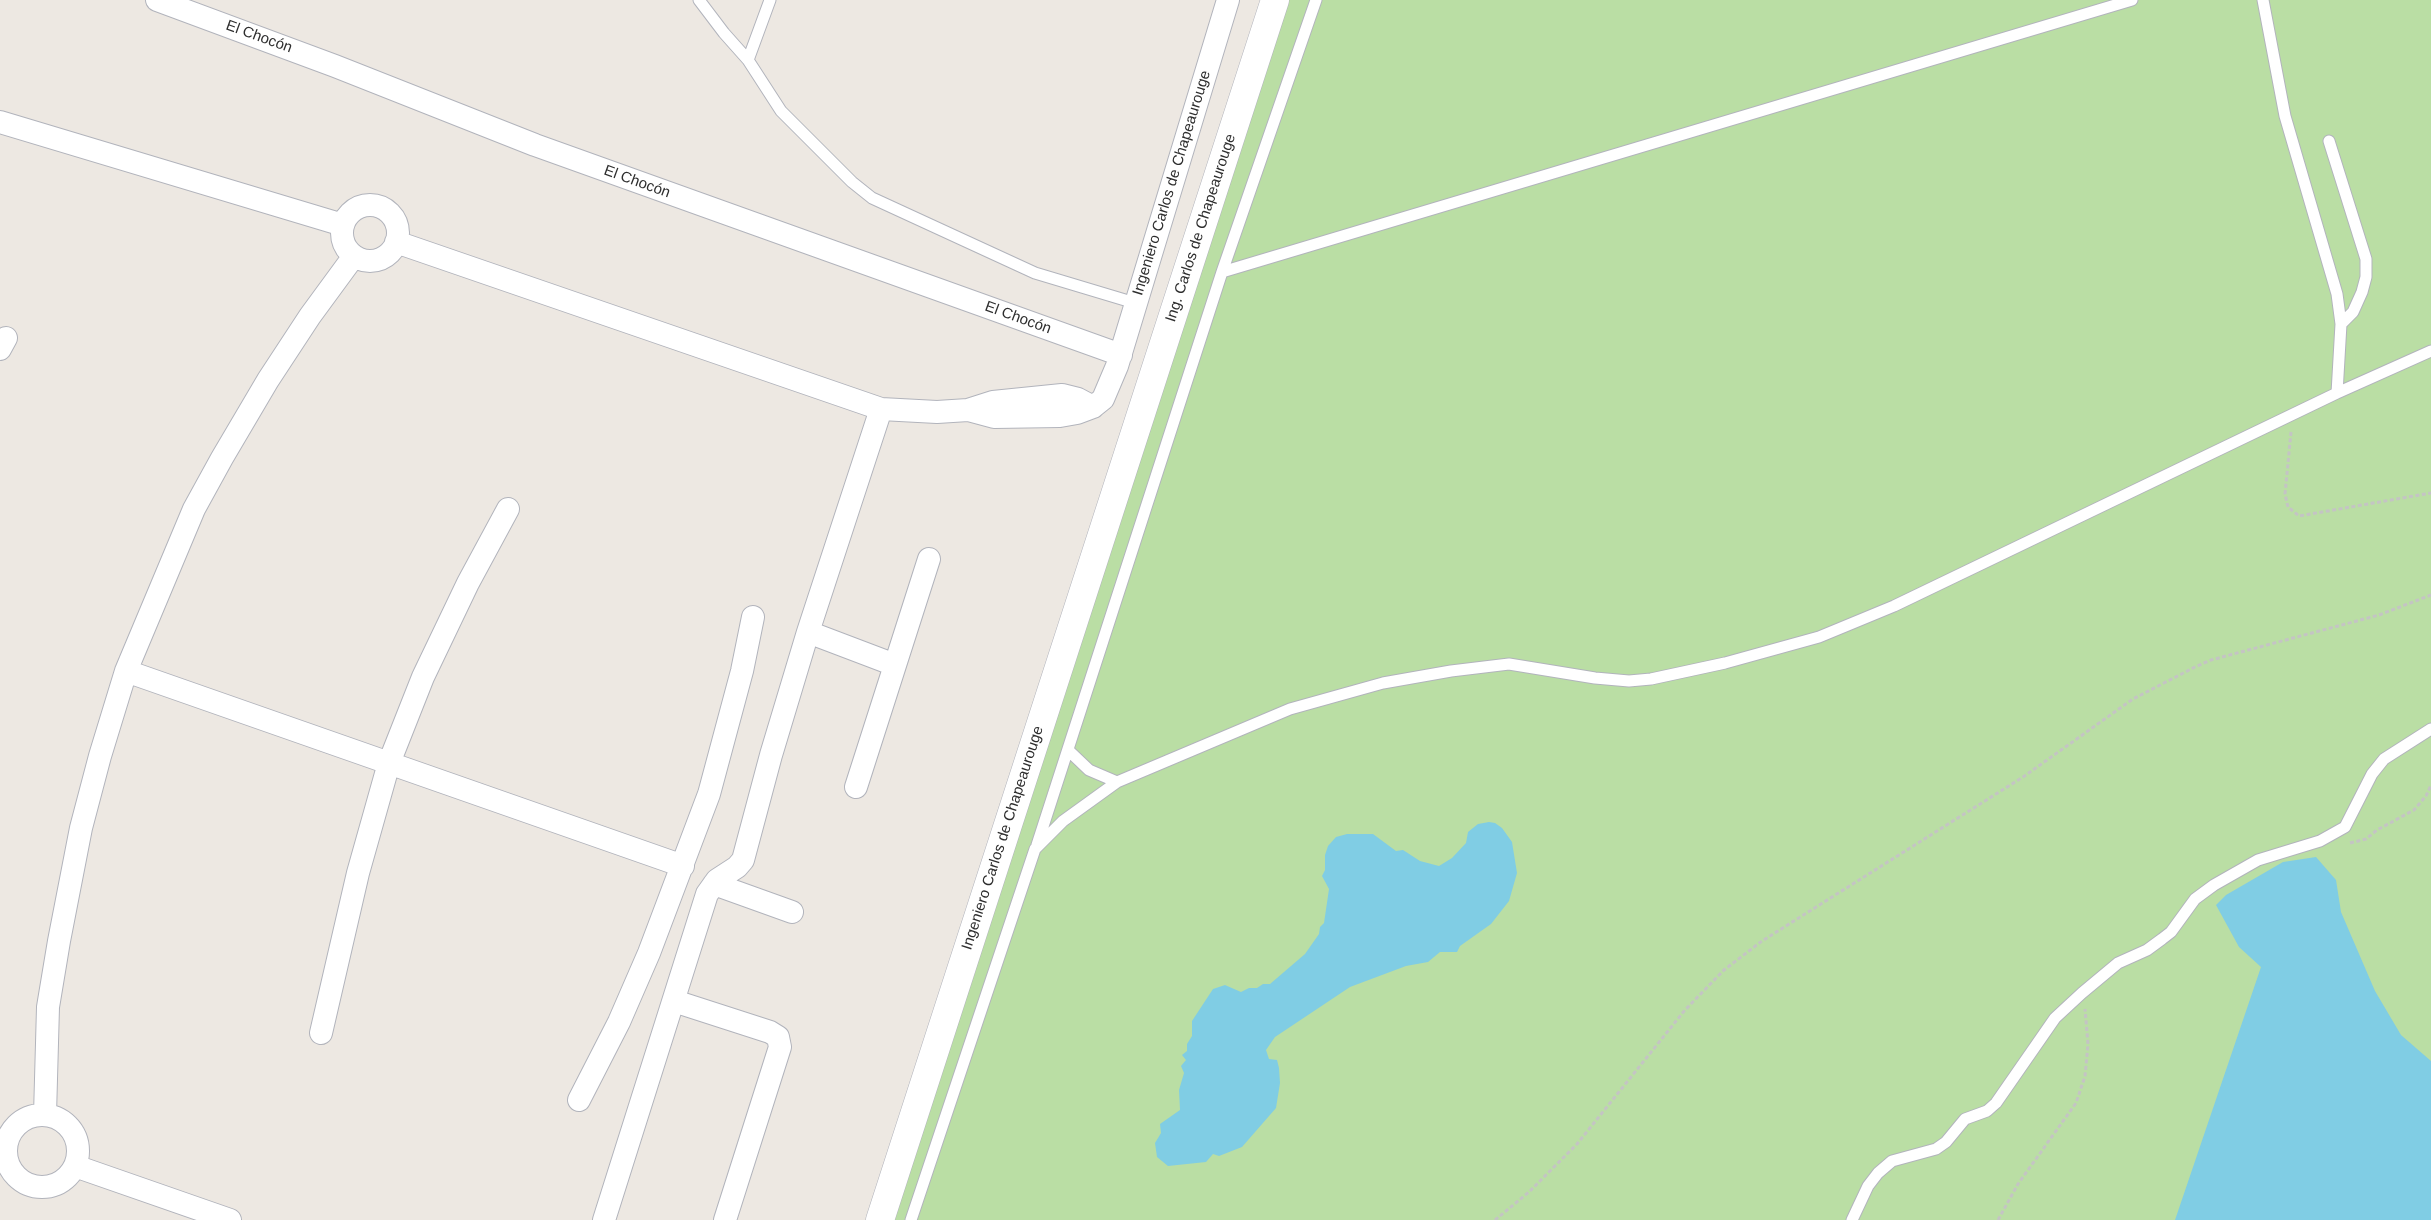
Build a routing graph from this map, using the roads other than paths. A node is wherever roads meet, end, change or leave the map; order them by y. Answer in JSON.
{"nodes":[{"id":1,"x":157,"y":0,"type":"edge"},
{"id":2,"x":699,"y":0,"type":"edge"},
{"id":3,"x":770,"y":0,"type":"edge"},
{"id":4,"x":1228,"y":0,"type":"edge"},
{"id":5,"x":1274,"y":0,"type":"edge"},
{"id":6,"x":1316,"y":0,"type":"edge"},
{"id":7,"x":2132,"y":0,"type":"edge"},
{"id":8,"x":2263,"y":0,"type":"edge"},
{"id":9,"x":748,"y":60,"type":"junction"},
{"id":10,"x":0,"y":122,"type":"edge"},
{"id":11,"x":2329,"y":141,"type":"dead end"},
{"id":12,"x":343,"y":225,"type":"junction"},
{"id":13,"x":396,"y":242,"type":"junction"},
{"id":14,"x":354,"y":256,"type":"junction"},
{"id":15,"x":1222,"y":272,"type":"junction"},
{"id":16,"x":1135,"y":303,"type":"junction"},
{"id":17,"x":2341,"y":324,"type":"junction"},
{"id":18,"x":2431,"y":351,"type":"edge"},
{"id":19,"x":1119,"y":361,"type":"junction"},
{"id":20,"x":2336,"y":393,"type":"junction"},
{"id":21,"x":881,"y":409,"type":"junction"},
{"id":22,"x":1127,"y":456,"type":"joint"},
{"id":23,"x":508,"y":509,"type":"dead end"},
{"id":24,"x":929,"y":559,"type":"dead end"},
{"id":25,"x":753,"y":617,"type":"dead end"},
{"id":26,"x":808,"y":632,"type":"junction"},
{"id":27,"x":895,"y":665,"type":"junction"},
{"id":28,"x":126,"y":671,"type":"junction"},
{"id":29,"x":2431,"y":729,"type":"edge"},
{"id":30,"x":1068,"y":750,"type":"junction"},
{"id":31,"x":389,"y":763,"type":"junction"},
{"id":32,"x":1117,"y":782,"type":"junction"},
{"id":33,"x":856,"y":787,"type":"dead end"},
{"id":34,"x":1035,"y":849,"type":"junction"},
{"id":35,"x":683,"y":866,"type":"junction"},
{"id":36,"x":714,"y":884,"type":"junction"},
{"id":37,"x":792,"y":912,"type":"dead end"},
{"id":38,"x":674,"y":1001,"type":"junction"},
{"id":39,"x":321,"y":1033,"type":"dead end"},
{"id":40,"x":579,"y":1100,"type":"dead end"},
{"id":41,"x":45,"y":1115,"type":"junction"},
{"id":42,"x":4,"y":1139,"type":"edge"},
{"id":43,"x":75,"y":1166,"type":"junction"},
{"id":44,"x":230,"y":1220,"type":"edge"},
{"id":45,"x":604,"y":1220,"type":"edge"},
{"id":46,"x":725,"y":1220,"type":"edge"},
{"id":47,"x":880,"y":1220,"type":"edge"},
{"id":48,"x":912,"y":1220,"type":"edge"},
{"id":49,"x":1852,"y":1220,"type":"edge"}],
"edges":[{"from":1,"to":19,"type":"street","name":"El Chocón"},
{"from":2,"to":9,"type":"lane"},
{"from":3,"to":9,"type":"lane"},
{"from":4,"to":16,"type":"street","name":"Ingeniero Carlos de Chapeaurouge"},
{"from":5,"to":22,"type":"street","name":"Ing. Carlos de Chapeaurouge"},
{"from":6,"to":15,"type":"lane"},
{"from":7,"to":15,"type":"lane"},
{"from":8,"to":17,"type":"lane"},
{"from":9,"to":16,"type":"lane"},
{"from":10,"to":12,"type":"street"},
{"from":11,"to":17,"type":"lane"},
{"from":12,"to":13,"type":"street"},
{"from":12,"to":14,"type":"street"},
{"from":13,"to":14,"type":"street"},
{"from":13,"to":21,"type":"street"},
{"from":14,"to":28,"type":"street"},
{"from":15,"to":30,"type":"lane"},
{"from":16,"to":19,"type":"street","name":"Ingeniero Carlos de Chapeaurouge"},
{"from":17,"to":20,"type":"lane"},
{"from":18,"to":20,"type":"lane"},
{"from":19,"to":21,"type":"street","name":"Ingeniero Carlos de Chapeaurouge"},
{"from":20,"to":32,"type":"lane"},
{"from":21,"to":26,"type":"street"},
{"from":22,"to":47,"type":"street","name":"Ingeniero Carlos de Chapeaurouge"},
{"from":23,"to":31,"type":"street"},
{"from":24,"to":27,"type":"street"},
{"from":25,"to":35,"type":"street"},
{"from":26,"to":27,"type":"street"},
{"from":26,"to":36,"type":"street"},
{"from":27,"to":33,"type":"street"},
{"from":28,"to":31,"type":"street"},
{"from":28,"to":41,"type":"street"},
{"from":29,"to":49,"type":"lane"},
{"from":30,"to":32,"type":"lane"},
{"from":30,"to":34,"type":"lane"},
{"from":31,"to":35,"type":"street"},
{"from":31,"to":39,"type":"street"},
{"from":32,"to":34,"type":"lane"},
{"from":34,"to":48,"type":"lane"},
{"from":35,"to":40,"type":"street"},
{"from":36,"to":37,"type":"street"},
{"from":36,"to":38,"type":"street"},
{"from":38,"to":45,"type":"street"},
{"from":38,"to":46,"type":"street"},
{"from":41,"to":42,"type":"street"},
{"from":41,"to":43,"type":"street"},
{"from":42,"to":43,"type":"street"},
{"from":43,"to":44,"type":"street"}]}
